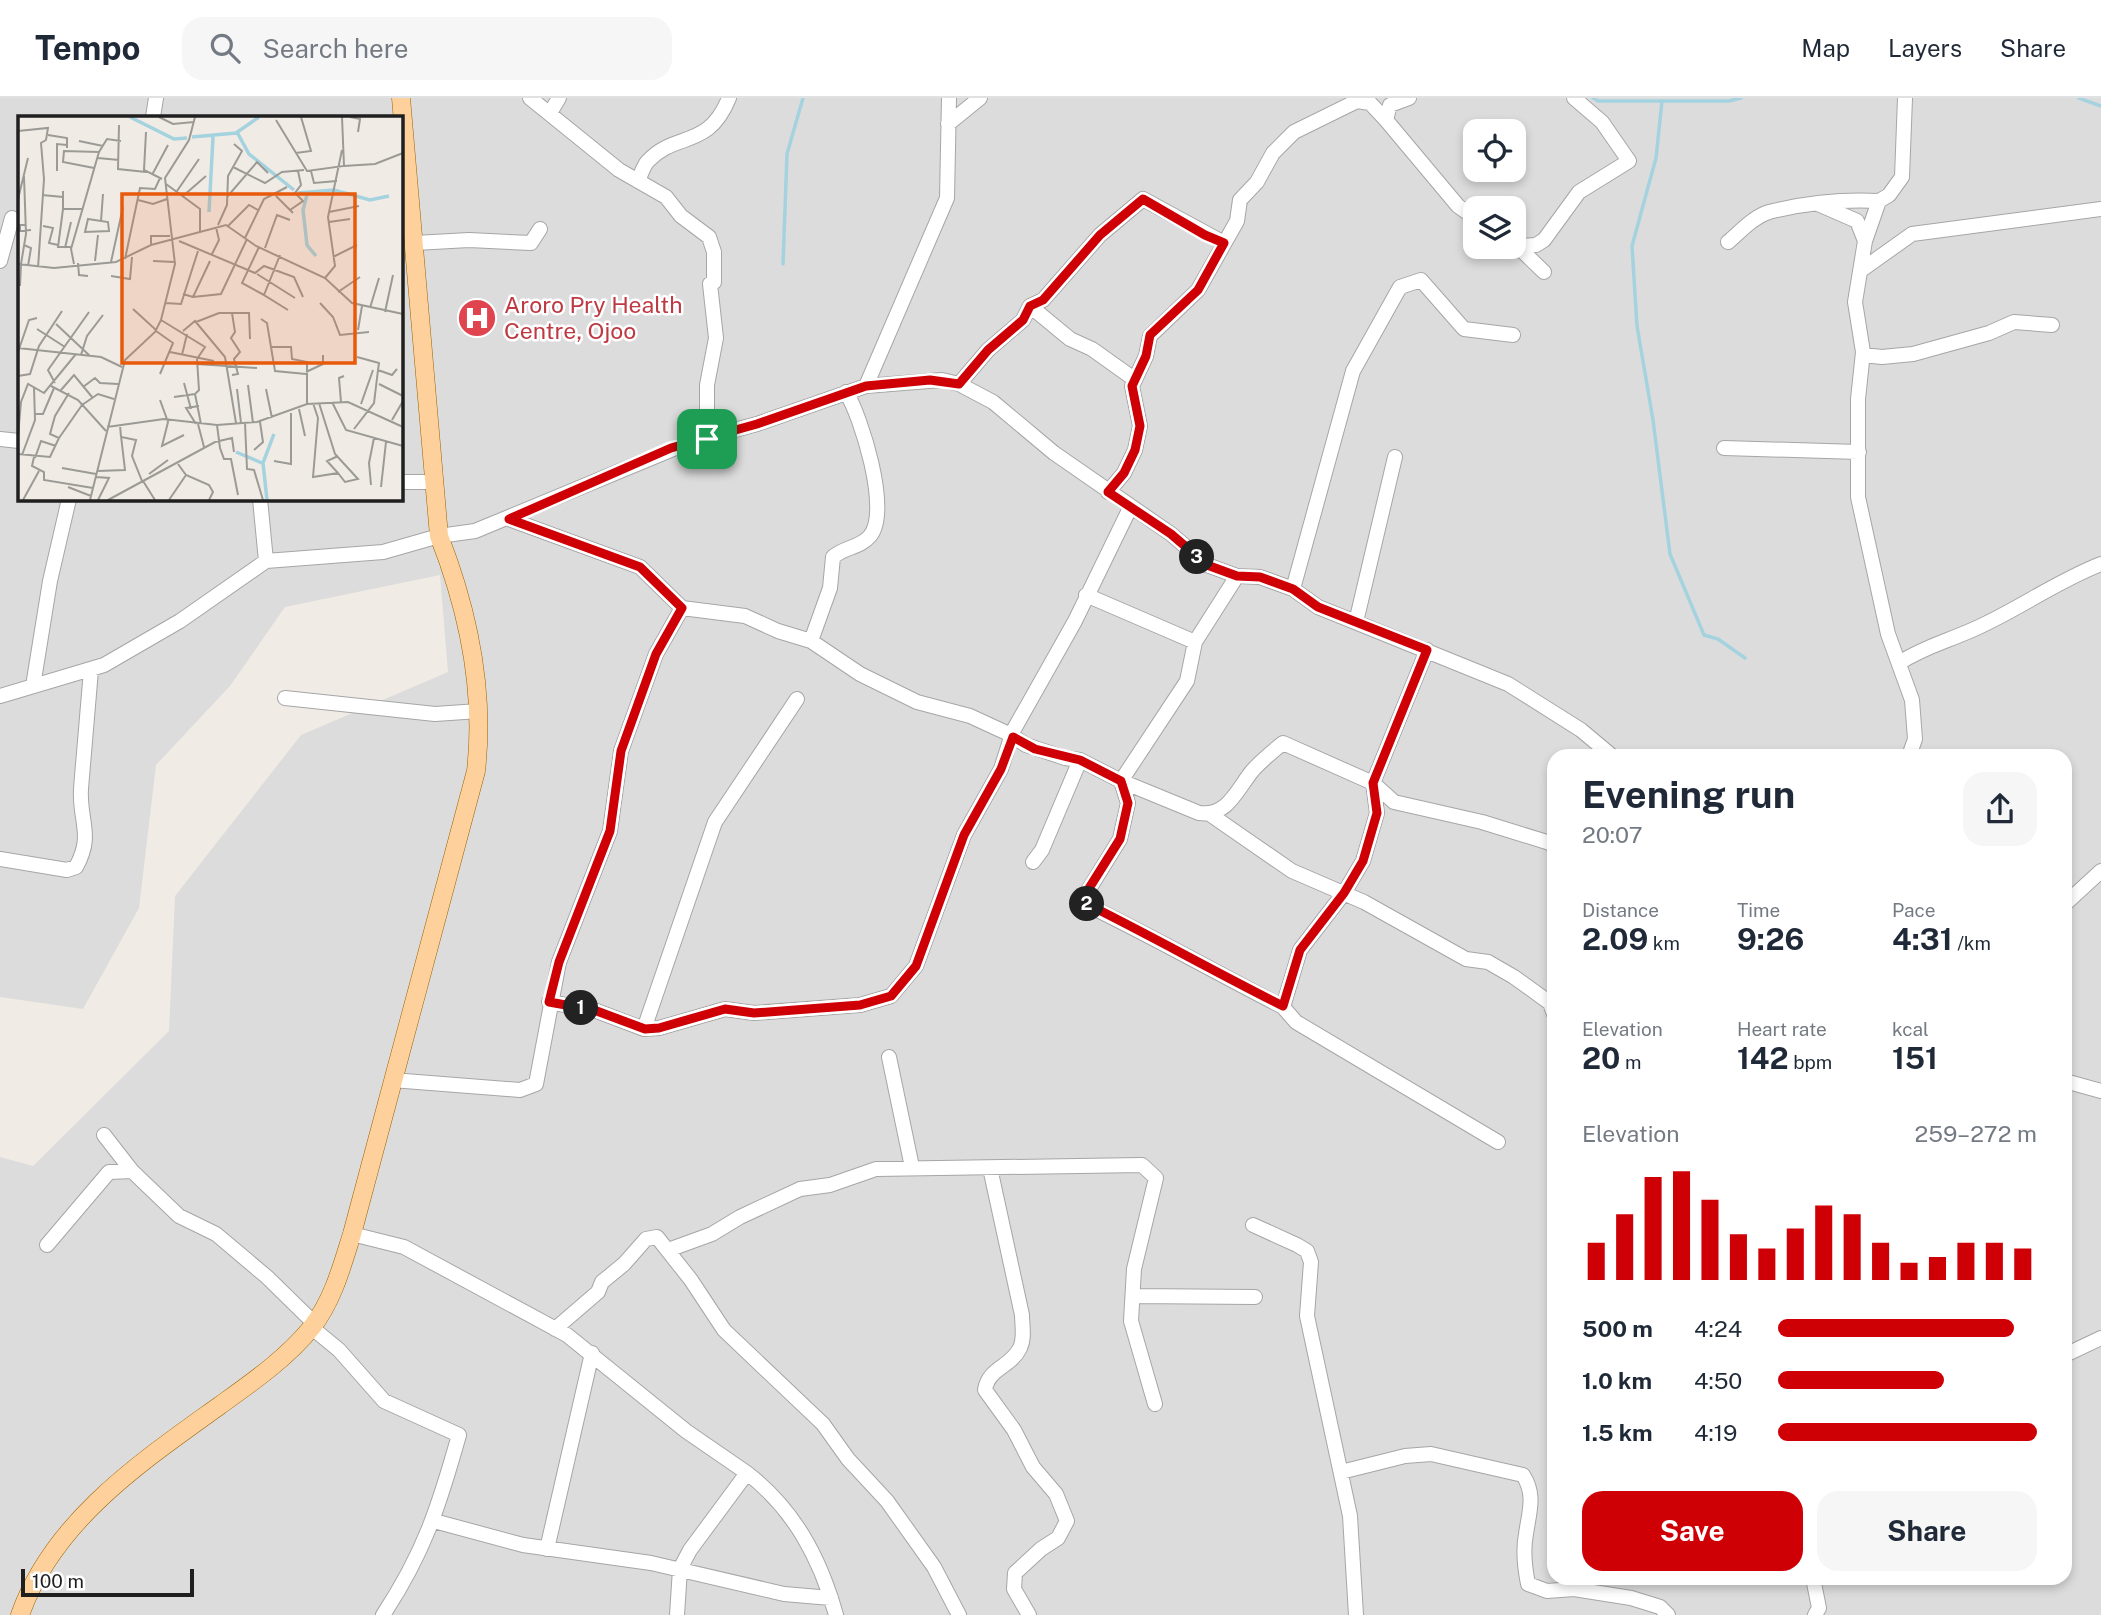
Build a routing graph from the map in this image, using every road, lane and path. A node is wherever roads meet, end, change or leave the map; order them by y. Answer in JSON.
{"nodes":[{"id":1,"x":156,"y":98,"type":"edge"},
{"id":2,"x":401,"y":98,"type":"edge"},
{"id":3,"x":530,"y":98,"type":"edge"},
{"id":4,"x":559,"y":98,"type":"edge"},
{"id":5,"x":729,"y":98,"type":"edge"},
{"id":6,"x":949,"y":98,"type":"edge"},
{"id":7,"x":980,"y":98,"type":"edge"},
{"id":8,"x":1409,"y":98,"type":"edge"},
{"id":9,"x":1574,"y":98,"type":"edge"},
{"id":10,"x":1905,"y":98,"type":"edge"},
{"id":11,"x":550,"y":113,"type":"junction"},
{"id":12,"x":153,"y":116,"type":"edge"},
{"id":13,"x":402,"y":116,"type":"edge"},
{"id":14,"x":1386,"y":120,"type":"junction"},
{"id":15,"x":402,"y":121,"type":"edge"},
{"id":16,"x":948,"y":124,"type":"junction"},
{"id":17,"x":403,"y":144,"type":"edge"},
{"id":18,"x":638,"y":181,"type":"junction"},
{"id":19,"x":1879,"y":201,"type":"junction"},
{"id":20,"x":1817,"y":203,"type":"junction"},
{"id":21,"x":2101,"y":209,"type":"edge"},
{"id":22,"x":1463,"y":210,"type":"edge"},
{"id":23,"x":12,"y":218,"type":"dead end"},
{"id":24,"x":540,"y":229,"type":"dead end"},
{"id":25,"x":1865,"y":241,"type":"junction"},
{"id":26,"x":1728,"y":242,"type":"dead end"},
{"id":27,"x":415,"y":243,"type":"junction"},
{"id":28,"x":1224,"y":243,"type":"junction"},
{"id":29,"x":1526,"y":245,"type":"edge"},
{"id":30,"x":1526,"y":255,"type":"edge"},
{"id":31,"x":0,"y":261,"type":"edge"},
{"id":32,"x":1860,"y":271,"type":"junction"},
{"id":33,"x":1544,"y":272,"type":"dead end"},
{"id":34,"x":1030,"y":306,"type":"junction"},
{"id":35,"x":2052,"y":325,"type":"dead end"},
{"id":36,"x":1513,"y":335,"type":"dead end"},
{"id":37,"x":1863,"y":355,"type":"junction"},
{"id":38,"x":1134,"y":379,"type":"junction"},
{"id":39,"x":959,"y":384,"type":"junction"},
{"id":40,"x":866,"y":386,"type":"junction"},
{"id":41,"x":846,"y":392,"type":"junction"},
{"id":42,"x":0,"y":439,"type":"edge"},
{"id":43,"x":707,"y":439,"type":"junction"},
{"id":44,"x":18,"y":441,"type":"edge"},
{"id":45,"x":1724,"y":448,"type":"dead end"},
{"id":46,"x":1859,"y":452,"type":"junction"},
{"id":47,"x":1395,"y":457,"type":"dead end"},
{"id":48,"x":435,"y":477,"type":"junction"},
{"id":49,"x":402,"y":482,"type":"edge"},
{"id":50,"x":1108,"y":492,"type":"junction"},
{"id":51,"x":69,"y":500,"type":"edge"},
{"id":52,"x":260,"y":500,"type":"edge"},
{"id":53,"x":1130,"y":508,"type":"junction"},
{"id":54,"x":509,"y":519,"type":"junction"},
{"id":55,"x":439,"y":536,"type":"junction"},
{"id":56,"x":266,"y":561,"type":"junction"},
{"id":57,"x":2101,"y":564,"type":"edge"},
{"id":58,"x":1237,"y":576,"type":"junction"},
{"id":59,"x":1293,"y":589,"type":"junction"},
{"id":60,"x":1086,"y":594,"type":"junction"},
{"id":61,"x":682,"y":608,"type":"junction"},
{"id":62,"x":1356,"y":622,"type":"junction"},
{"id":63,"x":811,"y":641,"type":"junction"},
{"id":64,"x":1195,"y":642,"type":"junction"},
{"id":65,"x":1427,"y":650,"type":"junction"},
{"id":66,"x":1899,"y":663,"type":"junction"},
{"id":67,"x":91,"y":670,"type":"junction"},
{"id":68,"x":33,"y":686,"type":"junction"},
{"id":69,"x":0,"y":696,"type":"edge"},
{"id":70,"x":285,"y":698,"type":"dead end"},
{"id":71,"x":797,"y":699,"type":"dead end"},
{"id":72,"x":479,"y":711,"type":"junction"},
{"id":73,"x":1013,"y":737,"type":"junction"},
{"id":74,"x":1604,"y":749,"type":"edge"},
{"id":75,"x":1912,"y":749,"type":"edge"},
{"id":76,"x":1080,"y":760,"type":"junction"},
{"id":77,"x":1121,"y":781,"type":"junction"},
{"id":78,"x":1373,"y":783,"type":"junction"},
{"id":79,"x":1211,"y":815,"type":"junction"},
{"id":80,"x":1547,"y":842,"type":"edge"},
{"id":81,"x":0,"y":859,"type":"edge"},
{"id":82,"x":1033,"y":862,"type":"dead end"},
{"id":83,"x":2101,"y":871,"type":"edge"},
{"id":84,"x":1344,"y":893,"type":"junction"},
{"id":85,"x":2072,"y":898,"type":"edge"},
{"id":86,"x":1547,"y":1001,"type":"edge"},
{"id":87,"x":549,"y":1002,"type":"junction"},
{"id":88,"x":1283,"y":1006,"type":"junction"},
{"id":89,"x":645,"y":1029,"type":"junction"},
{"id":90,"x":889,"y":1057,"type":"dead end"},
{"id":91,"x":392,"y":1080,"type":"junction"},
{"id":92,"x":2072,"y":1083,"type":"edge"},
{"id":93,"x":2101,"y":1091,"type":"edge"},
{"id":94,"x":104,"y":1135,"type":"dead end"},
{"id":95,"x":1498,"y":1142,"type":"dead end"},
{"id":96,"x":912,"y":1167,"type":"junction"},
{"id":97,"x":990,"y":1168,"type":"junction"},
{"id":98,"x":132,"y":1171,"type":"junction"},
{"id":99,"x":1253,"y":1225,"type":"dead end"},
{"id":100,"x":352,"y":1234,"type":"junction"},
{"id":101,"x":47,"y":1245,"type":"dead end"},
{"id":102,"x":668,"y":1250,"type":"junction"},
{"id":103,"x":1133,"y":1296,"type":"junction"},
{"id":104,"x":1255,"y":1297,"type":"dead end"},
{"id":105,"x":313,"y":1325,"type":"junction"},
{"id":106,"x":555,"y":1329,"type":"junction"},
{"id":107,"x":2101,"y":1338,"type":"edge"},
{"id":108,"x":2072,"y":1352,"type":"edge"},
{"id":109,"x":592,"y":1353,"type":"junction"},
{"id":110,"x":1155,"y":1404,"type":"dead end"},
{"id":111,"x":1341,"y":1472,"type":"junction"},
{"id":112,"x":747,"y":1473,"type":"junction"},
{"id":113,"x":434,"y":1521,"type":"junction"},
{"id":114,"x":547,"y":1549,"type":"junction"},
{"id":115,"x":680,"y":1569,"type":"junction"},
{"id":116,"x":1814,"y":1585,"type":"edge"},
{"id":117,"x":831,"y":1598,"type":"junction"},
{"id":118,"x":20,"y":1615,"type":"edge"},
{"id":119,"x":383,"y":1615,"type":"edge"},
{"id":120,"x":677,"y":1615,"type":"edge"},
{"id":121,"x":836,"y":1615,"type":"edge"},
{"id":122,"x":959,"y":1615,"type":"edge"},
{"id":123,"x":1029,"y":1615,"type":"edge"},
{"id":124,"x":1356,"y":1615,"type":"edge"},
{"id":125,"x":1668,"y":1615,"type":"edge"},
{"id":126,"x":1815,"y":1615,"type":"edge"}],
"edges":[{"from":1,"to":12,"type":"street"},
{"from":2,"to":13,"type":"main road"},
{"from":3,"to":11,"type":"street"},
{"from":4,"to":11,"type":"street"},
{"from":5,"to":18,"type":"street"},
{"from":6,"to":16,"type":"street"},
{"from":7,"to":16,"type":"street"},
{"from":8,"to":14,"type":"street"},
{"from":9,"to":29,"type":"street"},
{"from":10,"to":19,"type":"street"},
{"from":11,"to":18,"type":"street"},
{"from":14,"to":22,"type":"street"},
{"from":14,"to":28,"type":"street"},
{"from":15,"to":17,"type":"main road"},
{"from":16,"to":40,"type":"street"},
{"from":17,"to":27,"type":"main road"},
{"from":18,"to":43,"type":"street"},
{"from":19,"to":20,"type":"street"},
{"from":19,"to":25,"type":"street"},
{"from":20,"to":25,"type":"street"},
{"from":20,"to":26,"type":"street"},
{"from":21,"to":32,"type":"street"},
{"from":23,"to":31,"type":"street"},
{"from":24,"to":27,"type":"street"},
{"from":25,"to":32,"type":"street"},
{"from":27,"to":48,"type":"main road"},
{"from":28,"to":34,"type":"street"},
{"from":28,"to":38,"type":"street"},
{"from":30,"to":33,"type":"street"},
{"from":32,"to":37,"type":"street"},
{"from":34,"to":38,"type":"street"},
{"from":34,"to":39,"type":"street"},
{"from":35,"to":37,"type":"street"},
{"from":36,"to":59,"type":"street"},
{"from":37,"to":46,"type":"street"},
{"from":38,"to":50,"type":"street"},
{"from":39,"to":40,"type":"street"},
{"from":39,"to":50,"type":"street"},
{"from":40,"to":41,"type":"street"},
{"from":41,"to":43,"type":"street"},
{"from":41,"to":63,"type":"street"},
{"from":42,"to":44,"type":"street"},
{"from":43,"to":54,"type":"street"},
{"from":45,"to":46,"type":"street"},
{"from":46,"to":66,"type":"street"},
{"from":47,"to":62,"type":"street"},
{"from":48,"to":49,"type":"street"},
{"from":48,"to":55,"type":"main road"},
{"from":50,"to":53,"type":"street"},
{"from":51,"to":68,"type":"street"},
{"from":52,"to":56,"type":"street"},
{"from":53,"to":58,"type":"street"},
{"from":53,"to":60,"type":"street"},
{"from":54,"to":55,"type":"street"},
{"from":54,"to":61,"type":"street"},
{"from":55,"to":56,"type":"street"},
{"from":55,"to":72,"type":"main road"},
{"from":56,"to":67,"type":"street"},
{"from":57,"to":66,"type":"street"},
{"from":58,"to":59,"type":"street"},
{"from":58,"to":64,"type":"street"},
{"from":59,"to":62,"type":"street"},
{"from":60,"to":64,"type":"street"},
{"from":60,"to":73,"type":"street"},
{"from":61,"to":63,"type":"street"},
{"from":61,"to":87,"type":"street"},
{"from":62,"to":65,"type":"street"},
{"from":63,"to":73,"type":"street"},
{"from":64,"to":77,"type":"street"},
{"from":65,"to":74,"type":"street"},
{"from":65,"to":78,"type":"street"},
{"from":66,"to":75,"type":"street"},
{"from":67,"to":68,"type":"street"},
{"from":67,"to":81,"type":"street"},
{"from":68,"to":69,"type":"street"},
{"from":70,"to":72,"type":"street"},
{"from":71,"to":89,"type":"street"},
{"from":72,"to":91,"type":"main road"},
{"from":73,"to":76,"type":"street"},
{"from":73,"to":89,"type":"street"},
{"from":76,"to":77,"type":"street"},
{"from":76,"to":82,"type":"street"},
{"from":77,"to":79,"type":"street"},
{"from":77,"to":88,"type":"street"},
{"from":78,"to":79,"type":"street"},
{"from":78,"to":80,"type":"street"},
{"from":78,"to":84,"type":"street"},
{"from":79,"to":84,"type":"street"},
{"from":83,"to":85,"type":"street"},
{"from":84,"to":86,"type":"street"},
{"from":84,"to":88,"type":"street"},
{"from":87,"to":89,"type":"street"},
{"from":87,"to":91,"type":"street"},
{"from":88,"to":95,"type":"street"},
{"from":90,"to":96,"type":"street"},
{"from":91,"to":100,"type":"main road"},
{"from":92,"to":93,"type":"street"},
{"from":94,"to":98,"type":"street"},
{"from":96,"to":97,"type":"street"},
{"from":96,"to":102,"type":"street"},
{"from":97,"to":103,"type":"street"},
{"from":97,"to":123,"type":"street"},
{"from":98,"to":101,"type":"street"},
{"from":98,"to":105,"type":"street"},
{"from":99,"to":111,"type":"street"},
{"from":100,"to":105,"type":"main road"},
{"from":100,"to":106,"type":"street"},
{"from":102,"to":106,"type":"street"},
{"from":102,"to":122,"type":"street"},
{"from":103,"to":104,"type":"street"},
{"from":103,"to":110,"type":"street"},
{"from":105,"to":113,"type":"street"},
{"from":105,"to":118,"type":"main road"},
{"from":106,"to":109,"type":"street"},
{"from":107,"to":108,"type":"street"},
{"from":109,"to":112,"type":"street"},
{"from":109,"to":114,"type":"street"},
{"from":111,"to":124,"type":"street"},
{"from":111,"to":125,"type":"street"},
{"from":112,"to":115,"type":"street"},
{"from":112,"to":117,"type":"street"},
{"from":113,"to":114,"type":"street"},
{"from":113,"to":119,"type":"street"},
{"from":114,"to":115,"type":"street"},
{"from":115,"to":117,"type":"street"},
{"from":115,"to":120,"type":"street"},
{"from":116,"to":126,"type":"street"},
{"from":117,"to":121,"type":"street"}]}
